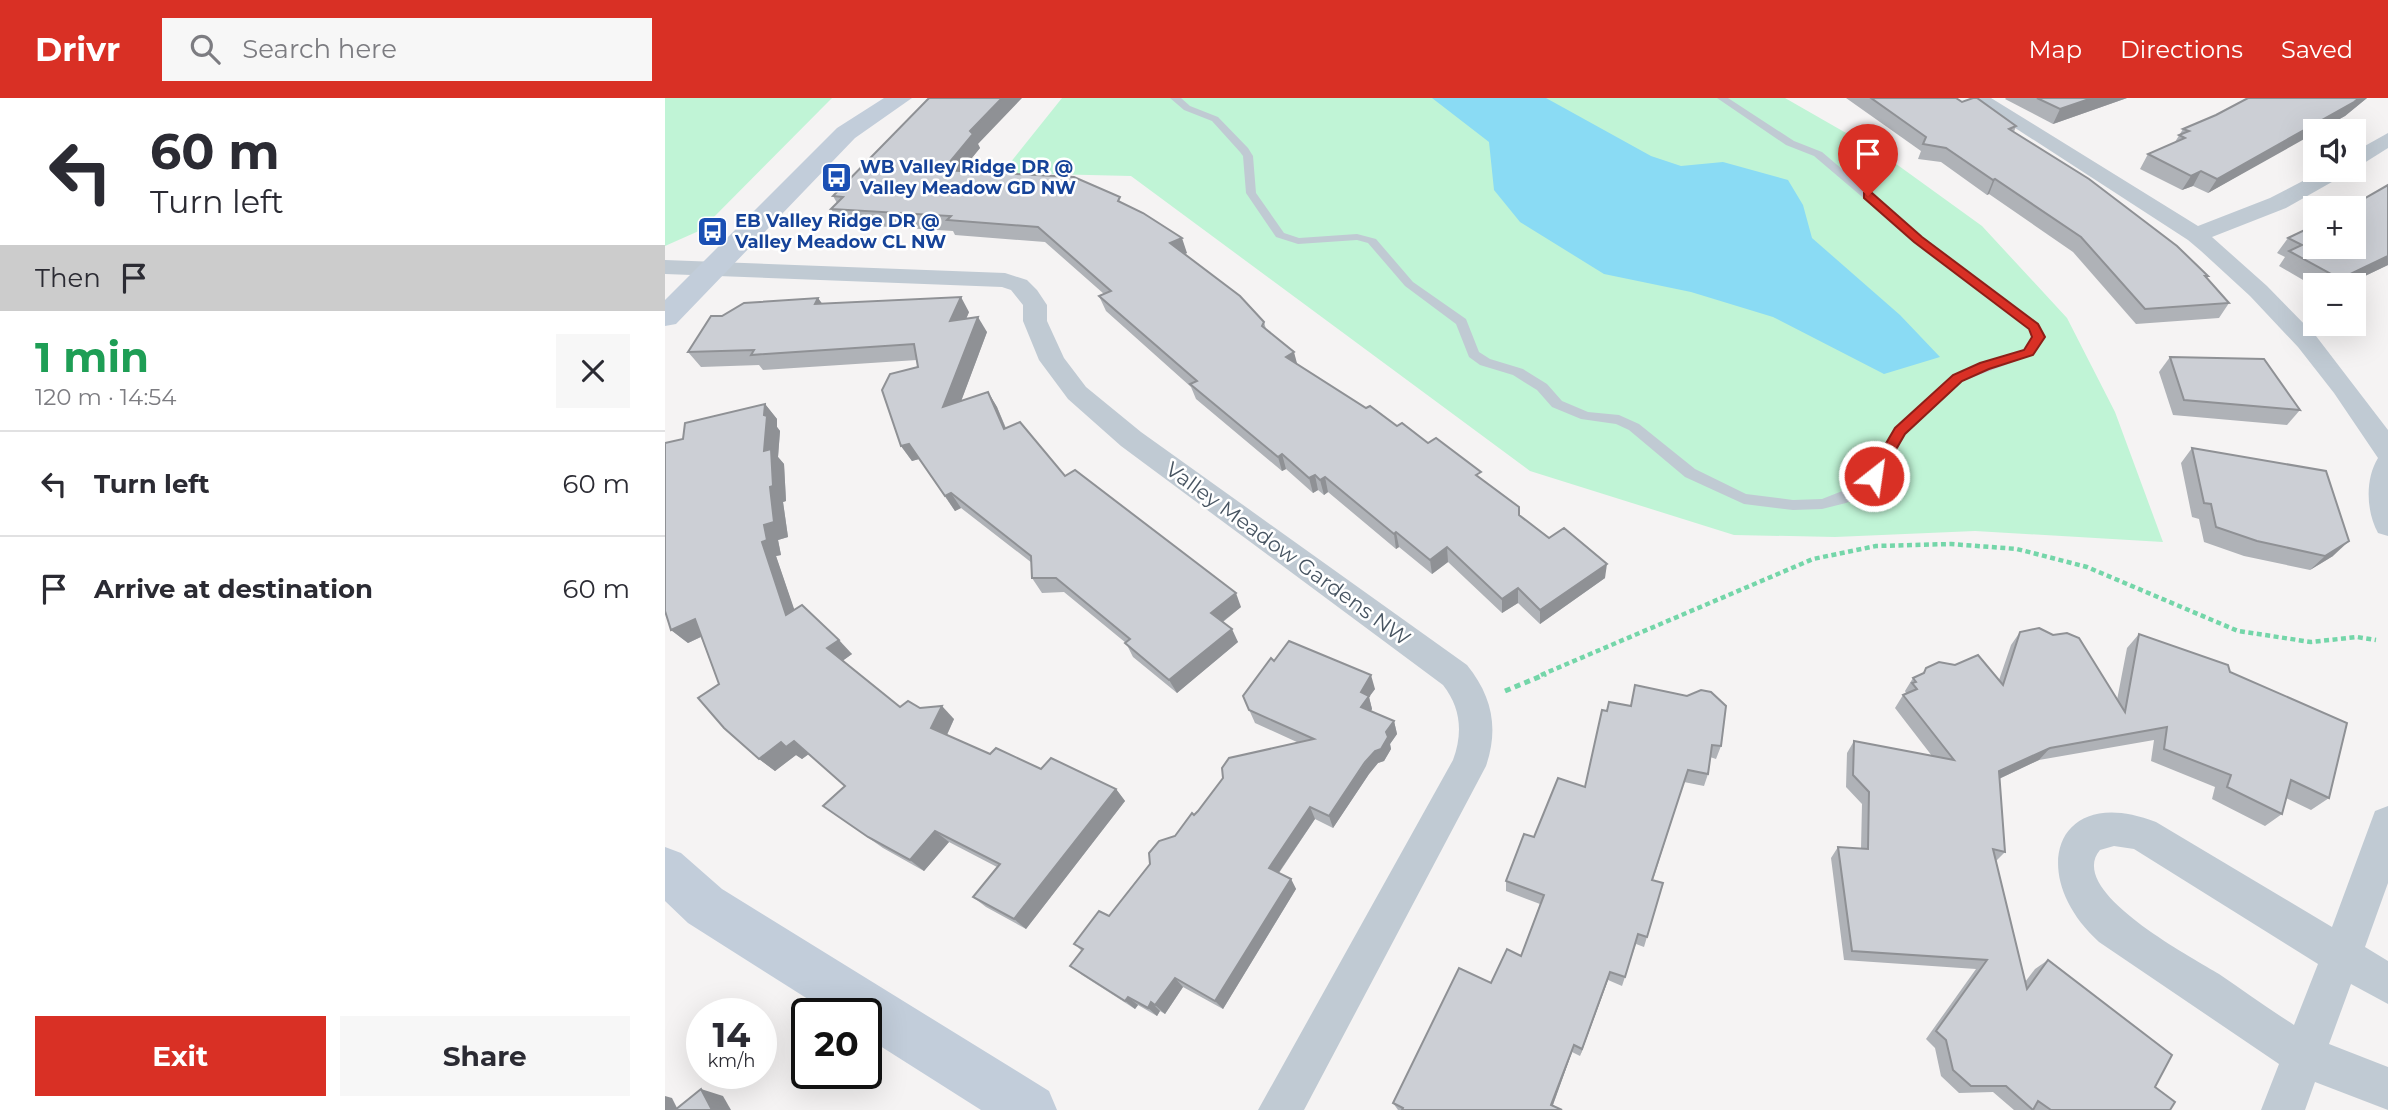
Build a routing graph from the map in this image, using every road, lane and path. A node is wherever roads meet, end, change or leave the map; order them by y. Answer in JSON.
{"nodes":[{"id":1,"x":863,"y":98,"type":"edge"},
{"id":2,"x":900,"y":98,"type":"edge"},
{"id":3,"x":1175,"y":98,"type":"edge"},
{"id":4,"x":1722,"y":98,"type":"edge"},
{"id":5,"x":1978,"y":98,"type":"edge"},
{"id":6,"x":846,"y":133,"type":"junction"},
{"id":7,"x":2388,"y":139,"type":"edge"},
{"id":8,"x":2366,"y":153,"type":"edge"},
{"id":9,"x":2316,"y":182,"type":"edge"},
{"id":10,"x":2196,"y":235,"type":"junction"},
{"id":11,"x":665,"y":267,"type":"edge"},
{"id":12,"x":713,"y":268,"type":"junction"},
{"id":13,"x":665,"y":317,"type":"edge"},
{"id":14,"x":2388,"y":451,"type":"edge"},
{"id":15,"x":2388,"y":465,"type":"edge"},
{"id":16,"x":2388,"y":525,"type":"edge"},
{"id":17,"x":2376,"y":640,"type":"dead end"},
{"id":18,"x":1532,"y":679,"type":"dead end"},
{"id":19,"x":2388,"y":823,"type":"edge"},
{"id":20,"x":665,"y":869,"type":"edge"},
{"id":21,"x":2341,"y":955,"type":"junction"},
{"id":22,"x":2388,"y":984,"type":"edge"},
{"id":23,"x":2303,"y":1054,"type":"junction"},
{"id":24,"x":2388,"y":1089,"type":"edge"},
{"id":25,"x":1030,"y":1110,"type":"edge"},
{"id":26,"x":1280,"y":1110,"type":"edge"},
{"id":27,"x":2283,"y":1110,"type":"edge"}],
"edges":[{"from":1,"to":6,"type":"street"},
{"from":2,"to":6,"type":"street"},
{"from":3,"to":4,"type":"lane"},
{"from":5,"to":10,"type":"street"},
{"from":6,"to":12,"type":"street"},
{"from":7,"to":8,"type":"street"},
{"from":9,"to":10,"type":"street"},
{"from":10,"to":14,"type":"street"},
{"from":11,"to":12,"type":"street","name":"Valley Meadow Gardens NW"},
{"from":12,"to":13,"type":"street"},
{"from":12,"to":26,"type":"street","name":"Valley Meadow Gardens NW"},
{"from":15,"to":16,"type":"street"},
{"from":17,"to":18,"type":"path"},
{"from":19,"to":21,"type":"street"},
{"from":20,"to":25,"type":"street"},
{"from":21,"to":22,"type":"street"},
{"from":21,"to":23,"type":"street"},
{"from":21,"to":23,"type":"street"},
{"from":23,"to":24,"type":"street"},
{"from":23,"to":27,"type":"street"}]}
